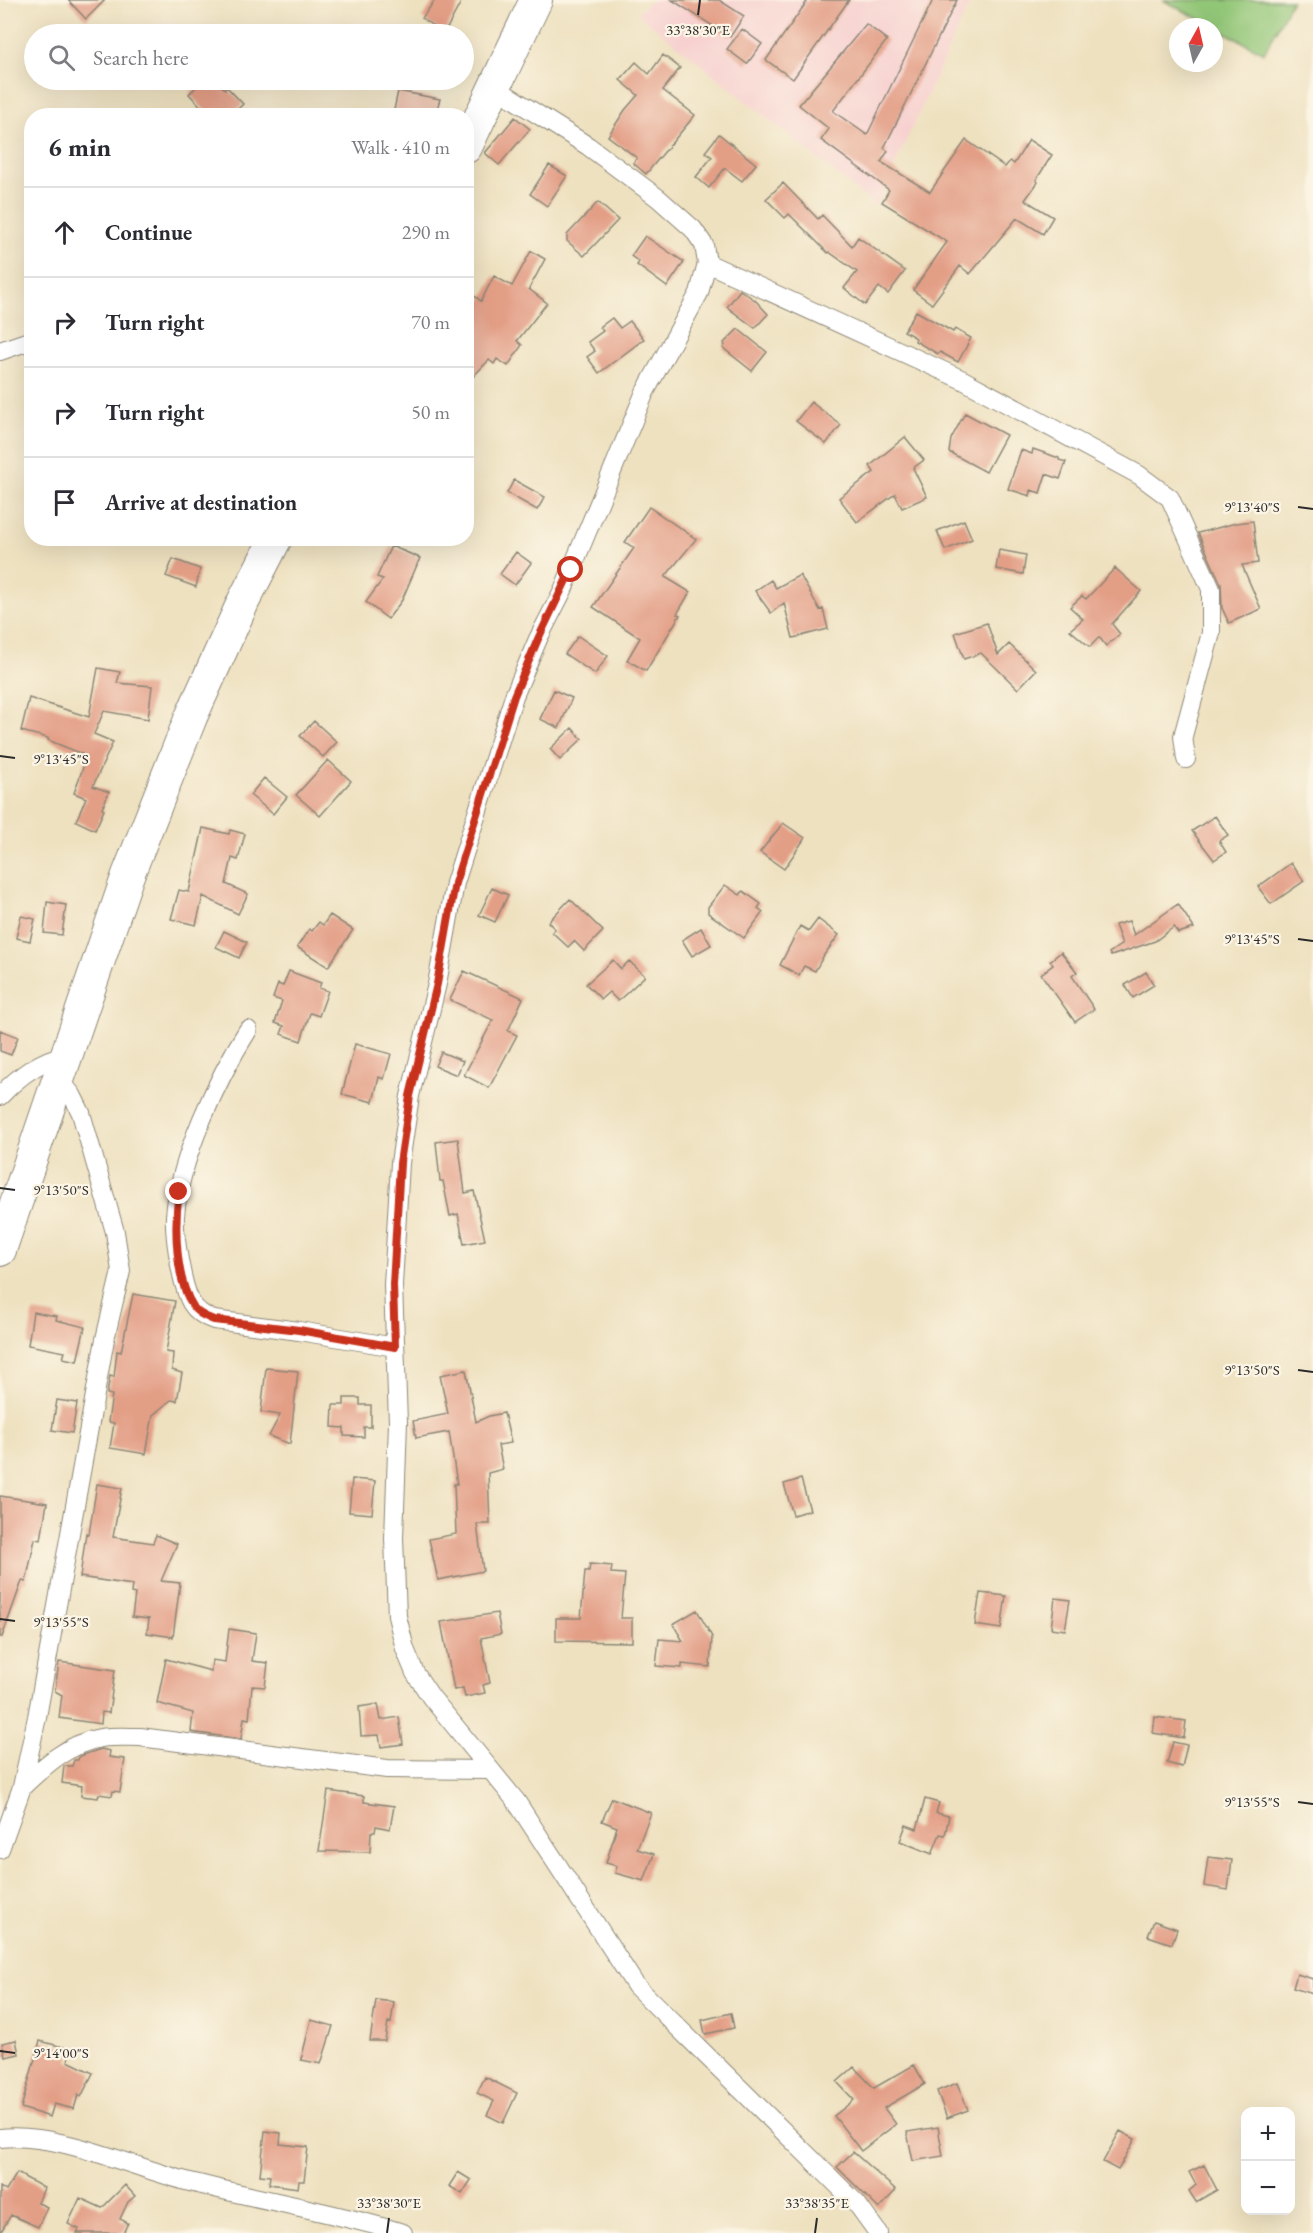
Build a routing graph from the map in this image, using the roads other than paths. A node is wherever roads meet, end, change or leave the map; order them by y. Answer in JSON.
{"nodes":[{"id":1,"x":536,"y":0,"type":"edge"},
{"id":2,"x":494,"y":87,"type":"junction"},
{"id":3,"x":474,"y":130,"type":"edge"},
{"id":4,"x":707,"y":263,"type":"junction"},
{"id":5,"x":24,"y":343,"type":"edge"},
{"id":6,"x":0,"y":351,"type":"edge"},
{"id":7,"x":272,"y":546,"type":"edge"},
{"id":8,"x":1186,"y":759,"type":"dead end"},
{"id":9,"x":248,"y":1030,"type":"dead end"},
{"id":10,"x":64,"y":1066,"type":"junction"},
{"id":11,"x":0,"y":1096,"type":"edge"},
{"id":12,"x":11,"y":1196,"type":"edge"},
{"id":13,"x":0,"y":1250,"type":"edge"},
{"id":14,"x":395,"y":1347,"type":"junction"},
{"id":15,"x":489,"y":1770,"type":"junction"},
{"id":16,"x":22,"y":1787,"type":"junction"},
{"id":17,"x":0,"y":1849,"type":"edge"},
{"id":18,"x":0,"y":2138,"type":"edge"},
{"id":19,"x":403,"y":2233,"type":"edge"},
{"id":20,"x":878,"y":2233,"type":"edge"}],
"edges":[{"from":1,"to":2,"type":"highway"},
{"from":2,"to":3,"type":"highway"},
{"from":2,"to":4,"type":"street"},
{"from":4,"to":8,"type":"street"},
{"from":4,"to":14,"type":"street"},
{"from":5,"to":6,"type":"street"},
{"from":7,"to":10,"type":"highway"},
{"from":9,"to":14,"type":"street"},
{"from":10,"to":11,"type":"street"},
{"from":10,"to":12,"type":"highway"},
{"from":10,"to":16,"type":"street"},
{"from":12,"to":13,"type":"highway"},
{"from":14,"to":15,"type":"street"},
{"from":15,"to":16,"type":"street"},
{"from":15,"to":20,"type":"street"},
{"from":16,"to":17,"type":"street"},
{"from":18,"to":19,"type":"street"}]}
